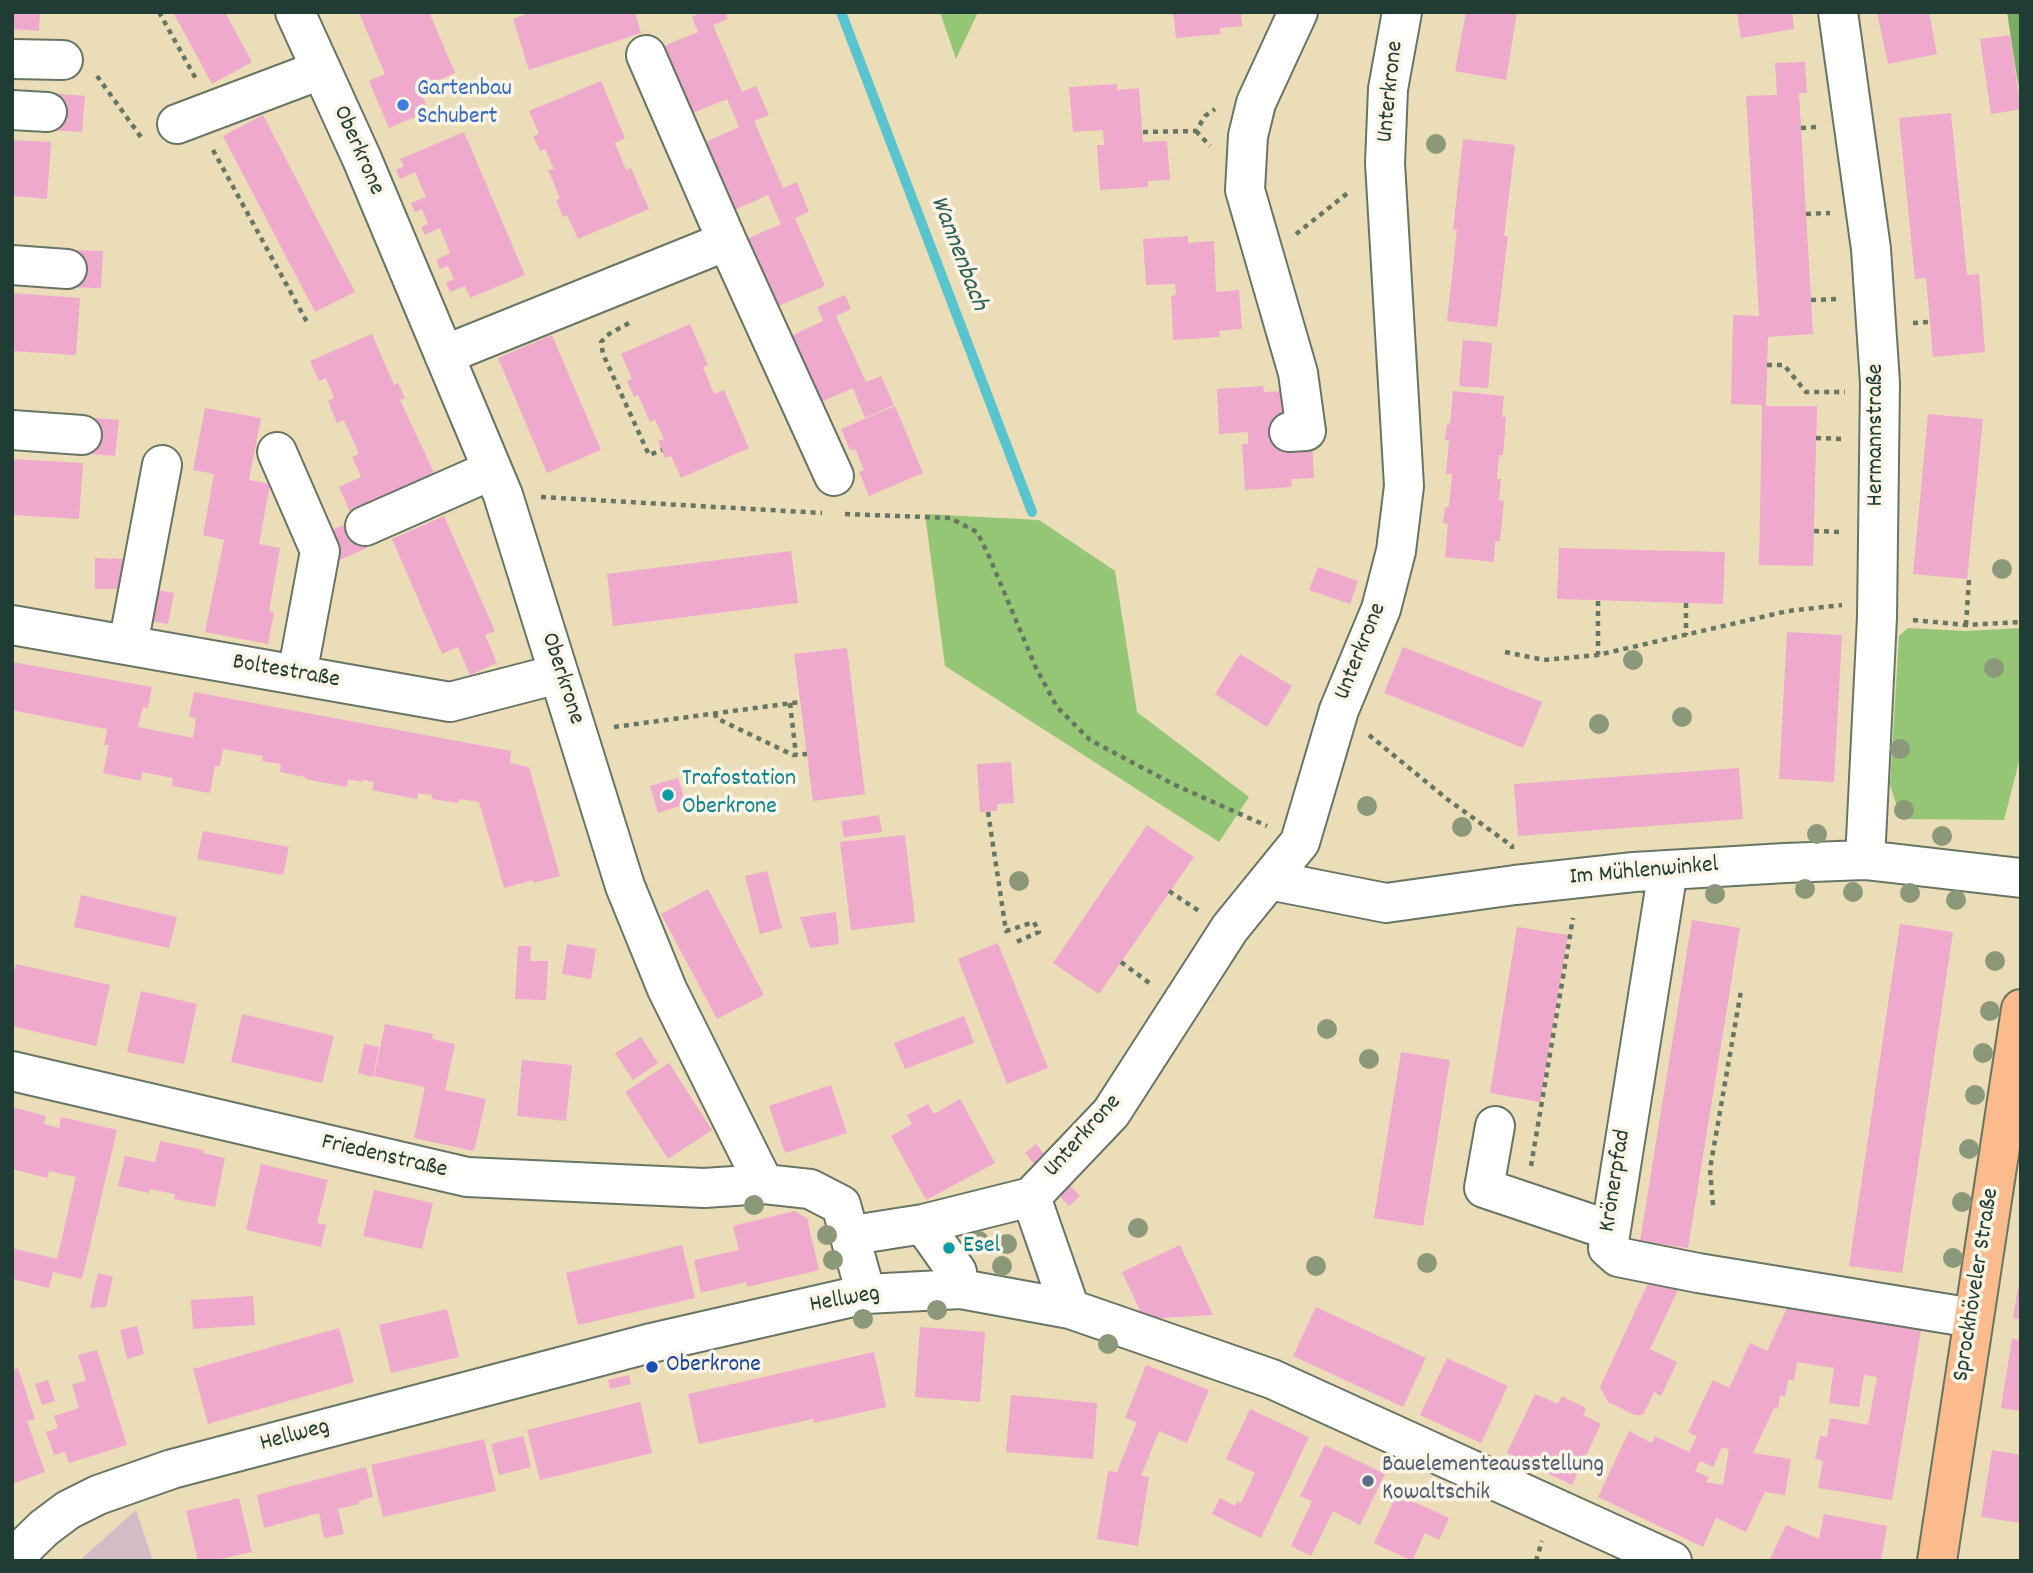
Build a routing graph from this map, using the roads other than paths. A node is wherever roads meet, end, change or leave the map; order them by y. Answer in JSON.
{"nodes":[{"id":1,"x":295,"y":12,"type":"edge"},
{"id":2,"x":1298,"y":12,"type":"edge"},
{"id":3,"x":1402,"y":12,"type":"edge"},
{"id":4,"x":1838,"y":12,"type":"edge"},
{"id":5,"x":646,"y":55,"type":"dead end"},
{"id":6,"x":12,"y":60,"type":"edge"},
{"id":7,"x":63,"y":60,"type":"road end"},
{"id":8,"x":320,"y":70,"type":"junction"},
{"id":9,"x":195,"y":117,"type":"road end"},
{"id":10,"x":727,"y":241,"type":"junction"},
{"id":11,"x":12,"y":265,"type":"edge"},
{"id":12,"x":67,"y":269,"type":"dead end"},
{"id":13,"x":560,"y":287,"type":"dead end"},
{"id":14,"x":440,"y":345,"type":"junction"},
{"id":15,"x":12,"y":430,"type":"edge"},
{"id":16,"x":1289,"y":432,"type":"dead end"},
{"id":17,"x":82,"y":435,"type":"dead end"},
{"id":18,"x":277,"y":452,"type":"dead end"},
{"id":19,"x":162,"y":465,"type":"dead end"},
{"id":20,"x":498,"y":482,"type":"junction"},
{"id":21,"x":835,"y":495,"type":"road end"},
{"id":22,"x":365,"y":526,"type":"dead end"},
{"id":23,"x":12,"y":625,"type":"edge"},
{"id":24,"x":128,"y":645,"type":"junction"},
{"id":25,"x":558,"y":674,"type":"junction"},
{"id":26,"x":296,"y":675,"type":"junction"},
{"id":27,"x":1865,"y":860,"type":"junction"},
{"id":28,"x":1668,"y":870,"type":"junction"},
{"id":29,"x":2021,"y":878,"type":"edge"},
{"id":30,"x":1269,"y":880,"type":"junction"},
{"id":31,"x":2021,"y":1009,"type":"edge"},
{"id":32,"x":12,"y":1071,"type":"edge"},
{"id":33,"x":1496,"y":1126,"type":"dead end"},
{"id":34,"x":764,"y":1184,"type":"junction"},
{"id":35,"x":1031,"y":1198,"type":"junction"},
{"id":36,"x":923,"y":1224,"type":"junction"},
{"id":37,"x":1609,"y":1230,"type":"junction"},
{"id":38,"x":866,"y":1233,"type":"dead end"},
{"id":39,"x":957,"y":1272,"type":"dead end"},
{"id":40,"x":866,"y":1294,"type":"junction"},
{"id":41,"x":1070,"y":1309,"type":"junction"},
{"id":42,"x":1973,"y":1318,"type":"junction"},
{"id":43,"x":12,"y":1559,"type":"edge"},
{"id":44,"x":1671,"y":1561,"type":"edge"},
{"id":45,"x":1937,"y":1561,"type":"edge"}],
"edges":[{"from":1,"to":8,"type":"street","name":"Oberkrone"},
{"from":2,"to":16,"type":"street"},
{"from":3,"to":30,"type":"street","name":"Unterkrone"},
{"from":4,"to":27,"type":"street","name":"Hermannstraße"},
{"from":5,"to":10,"type":"street"},
{"from":6,"to":7,"type":"street"},
{"from":8,"to":9,"type":"street"},
{"from":8,"to":14,"type":"street","name":"Oberkrone"},
{"from":10,"to":14,"type":"street"},
{"from":10,"to":21,"type":"street"},
{"from":11,"to":12,"type":"street"},
{"from":13,"to":14,"type":"street"},
{"from":14,"to":20,"type":"street","name":"Oberkrone"},
{"from":15,"to":17,"type":"street"},
{"from":18,"to":26,"type":"street"},
{"from":19,"to":24,"type":"street"},
{"from":20,"to":22,"type":"street"},
{"from":20,"to":25,"type":"street","name":"Oberkrone"},
{"from":23,"to":24,"type":"street","name":"Boltestraße"},
{"from":24,"to":26,"type":"street","name":"Boltestraße"},
{"from":25,"to":26,"type":"street","name":"Boltestraße"},
{"from":25,"to":34,"type":"street","name":"Oberkrone"},
{"from":27,"to":28,"type":"street","name":"Im Mühlenwinkel"},
{"from":27,"to":29,"type":"street","name":"Im Mühlenwinkel"},
{"from":28,"to":30,"type":"street","name":"Im Mühlenwinkel"},
{"from":28,"to":37,"type":"street","name":"Krönerpfad"},
{"from":30,"to":35,"type":"street","name":"Unterkrone"},
{"from":31,"to":42,"type":"main road","name":"Sprockhöveler Straße"},
{"from":32,"to":34,"type":"street","name":"Friedenstraße"},
{"from":33,"to":37,"type":"street"},
{"from":34,"to":40,"type":"street"},
{"from":35,"to":36,"type":"street","name":"Unterkrone"},
{"from":35,"to":41,"type":"street","name":"Unterkrone"},
{"from":36,"to":38,"type":"street","name":"Unterkrone"},
{"from":36,"to":39,"type":"street"},
{"from":37,"to":42,"type":"street","name":"Krönerpfad"},
{"from":40,"to":41,"type":"street","name":"Hellweg"},
{"from":40,"to":43,"type":"street","name":"Hellweg"},
{"from":41,"to":44,"type":"street","name":"Hellweg"},
{"from":42,"to":45,"type":"main road","name":"Sprockhöveler Straße"}]}
